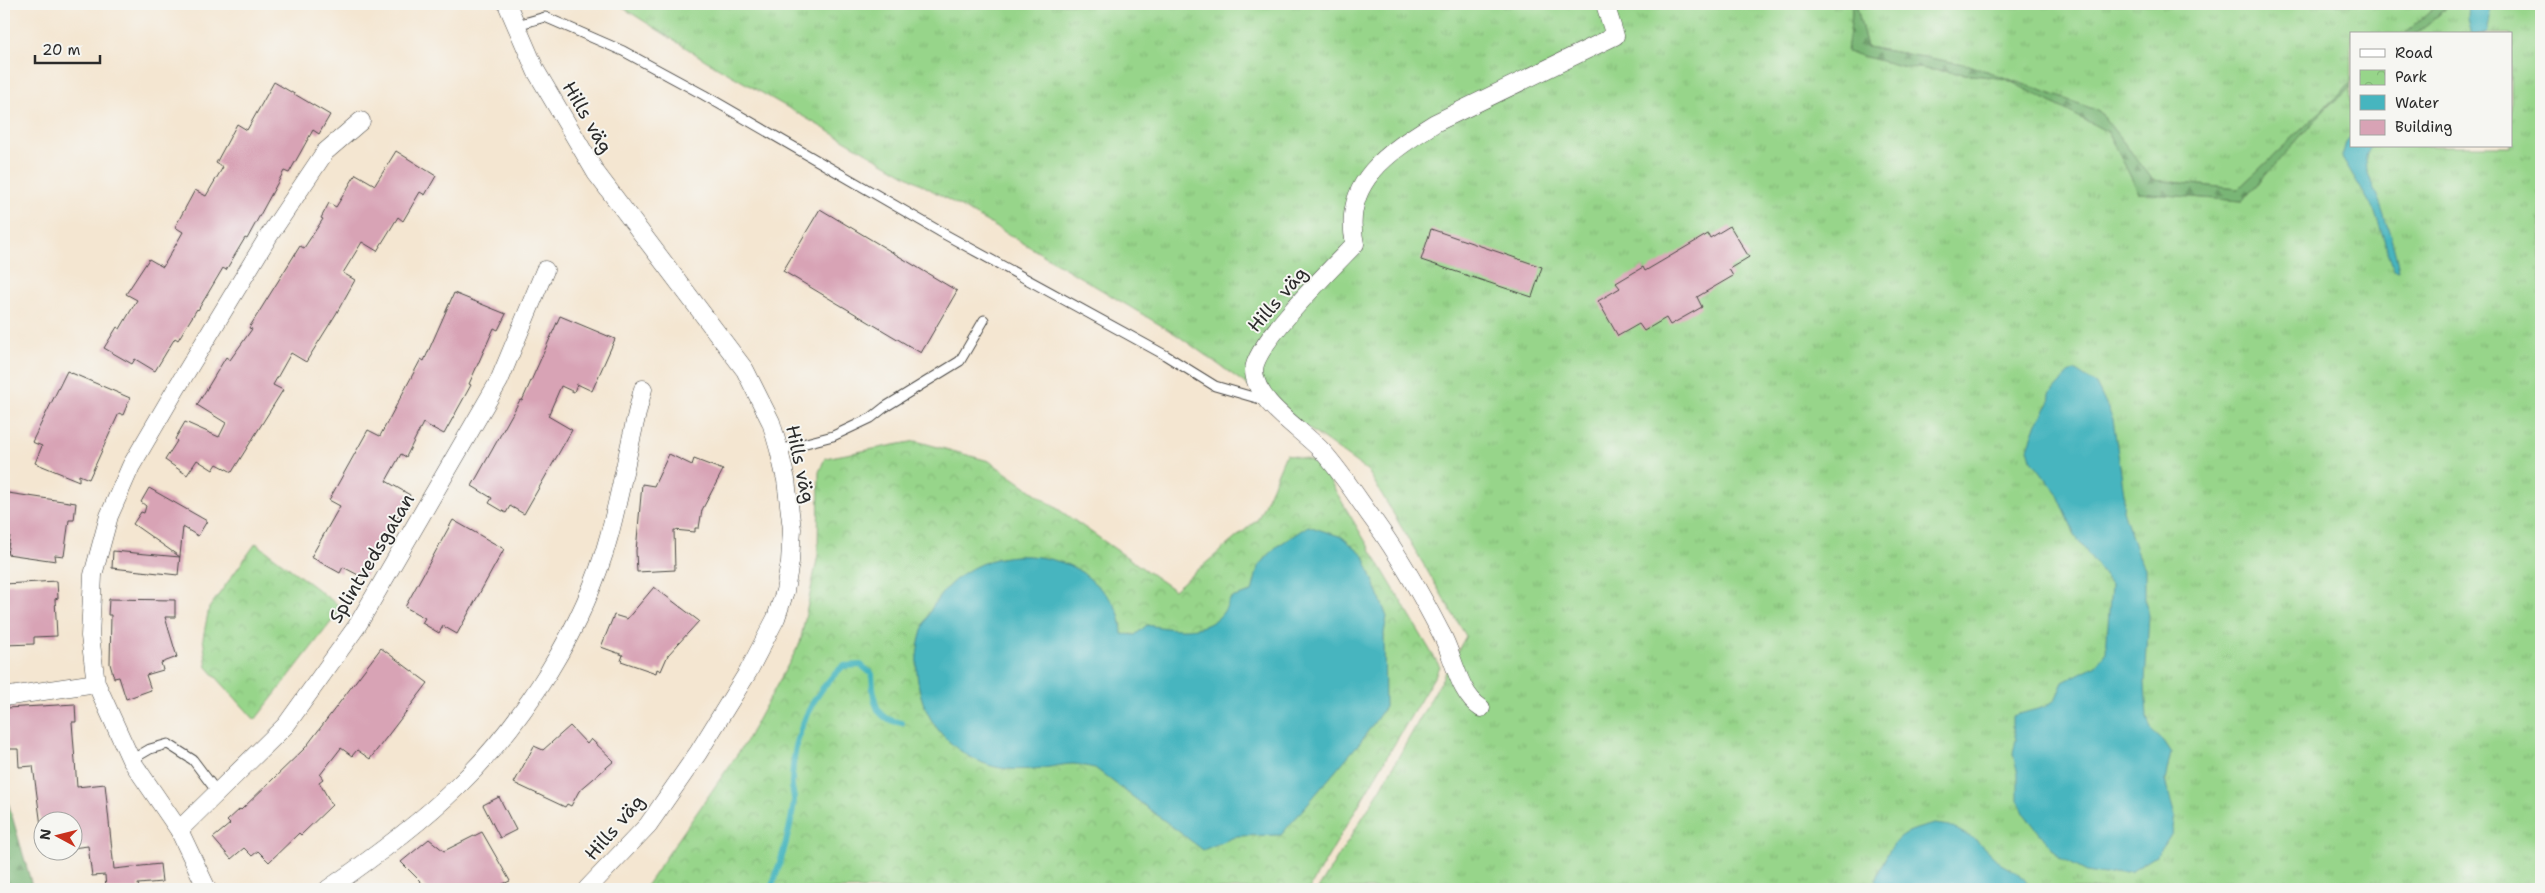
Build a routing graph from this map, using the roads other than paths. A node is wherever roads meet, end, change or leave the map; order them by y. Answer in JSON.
{"nodes":[{"id":1,"x":507,"y":4,"type":"edge"},
{"id":2,"x":1605,"y":4,"type":"edge"},
{"id":3,"x":516,"y":25,"type":"junction"},
{"id":4,"x":361,"y":121,"type":"dead end"},
{"id":5,"x":545,"y":270,"type":"dead end"},
{"id":6,"x":984,"y":320,"type":"dead end"},
{"id":7,"x":643,"y":389,"type":"dead end"},
{"id":8,"x":1268,"y":401,"type":"junction"},
{"id":9,"x":780,"y":450,"type":"junction"},
{"id":10,"x":96,"y":683,"type":"junction"},
{"id":11,"x":4,"y":697,"type":"edge"},
{"id":12,"x":1481,"y":708,"type":"dead end"},
{"id":13,"x":131,"y":760,"type":"junction"},
{"id":14,"x":217,"y":792,"type":"junction"},
{"id":15,"x":179,"y":830,"type":"junction"},
{"id":16,"x":207,"y":889,"type":"edge"},
{"id":17,"x":328,"y":889,"type":"edge"},
{"id":18,"x":588,"y":889,"type":"edge"}],
"edges":[{"from":1,"to":3,"type":"street","name":"Hills väg"},
{"from":2,"to":8,"type":"street","name":"Hills väg"},
{"from":3,"to":8,"type":"lane"},
{"from":3,"to":9,"type":"street","name":"Hills väg"},
{"from":4,"to":10,"type":"street"},
{"from":5,"to":14,"type":"street","name":"Splintvedsgatan"},
{"from":6,"to":9,"type":"lane"},
{"from":7,"to":17,"type":"street"},
{"from":8,"to":12,"type":"street","name":"Hills väg"},
{"from":9,"to":18,"type":"street","name":"Hills väg"},
{"from":10,"to":11,"type":"street"},
{"from":10,"to":13,"type":"street"},
{"from":13,"to":14,"type":"lane"},
{"from":13,"to":15,"type":"street"},
{"from":14,"to":15,"type":"street","name":"Splintvedsgatan"},
{"from":15,"to":16,"type":"street"}]}
